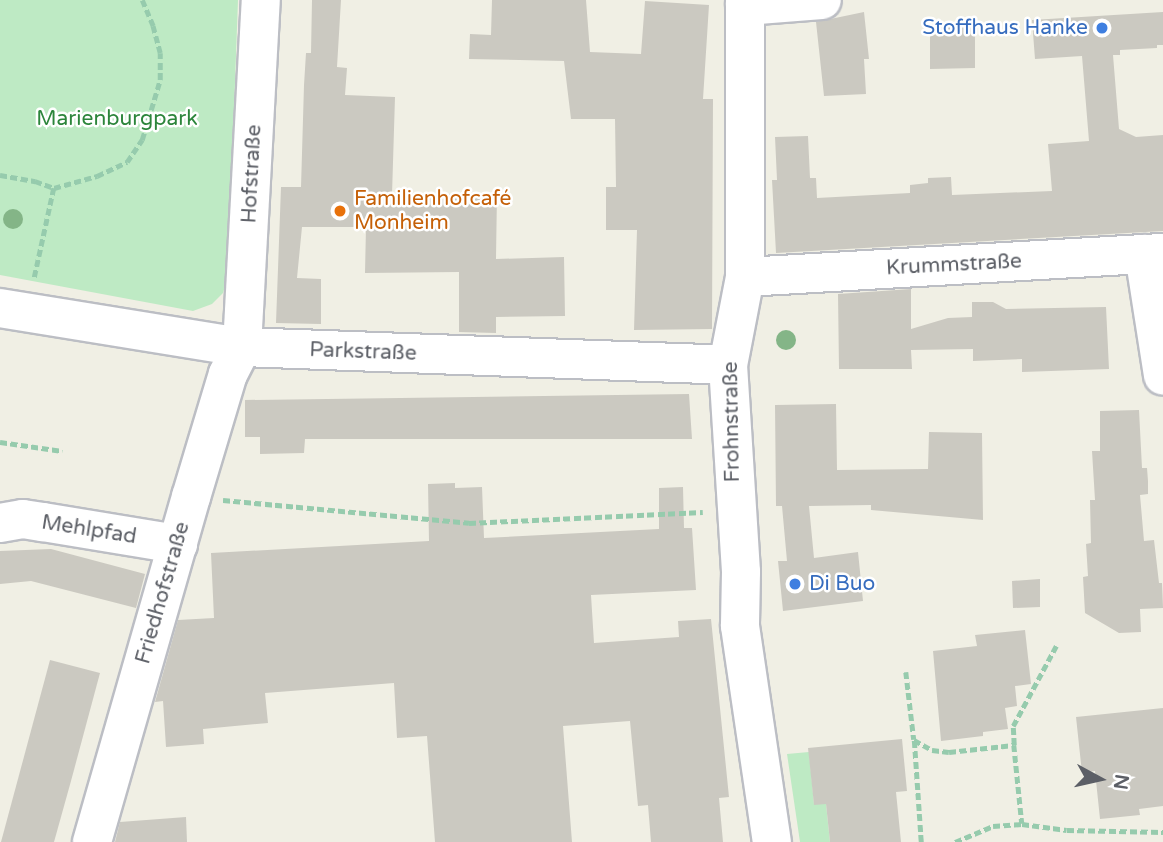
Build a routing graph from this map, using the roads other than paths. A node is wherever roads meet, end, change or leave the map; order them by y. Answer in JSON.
{"nodes":[{"id":1,"x":261,"y":0,"type":"edge"},
{"id":2,"x":822,"y":0,"type":"edge"},
{"id":3,"x":745,"y":3,"type":"edge"},
{"id":4,"x":1154,"y":253,"type":"edge"},
{"id":5,"x":745,"y":276,"type":"junction"},
{"id":6,"x":13,"y":310,"type":"edge"},
{"id":7,"x":242,"y":347,"type":"junction"},
{"id":8,"x":728,"y":365,"type":"junction"},
{"id":9,"x":1163,"y":376,"type":"edge"},
{"id":10,"x":0,"y":523,"type":"edge"},
{"id":11,"x":178,"y":544,"type":"junction"},
{"id":12,"x":92,"y":842,"type":"edge"},
{"id":13,"x":772,"y":842,"type":"edge"}],
"edges":[{"from":1,"to":7,"type":"street","name":"Hofstraße"},
{"from":2,"to":3,"type":"street"},
{"from":3,"to":5,"type":"street","name":"Frohnstraße"},
{"from":4,"to":5,"type":"street","name":"Krummstraße"},
{"from":4,"to":9,"type":"street"},
{"from":5,"to":8,"type":"street","name":"Frohnstraße"},
{"from":6,"to":7,"type":"street","name":"Parkstraße"},
{"from":7,"to":8,"type":"street","name":"Parkstraße"},
{"from":7,"to":11,"type":"street","name":"Friedhofstraße"},
{"from":8,"to":13,"type":"street","name":"Frohnstraße"},
{"from":10,"to":11,"type":"street","name":"Mehlpfad"},
{"from":11,"to":12,"type":"street","name":"Friedhofstraße"}]}
